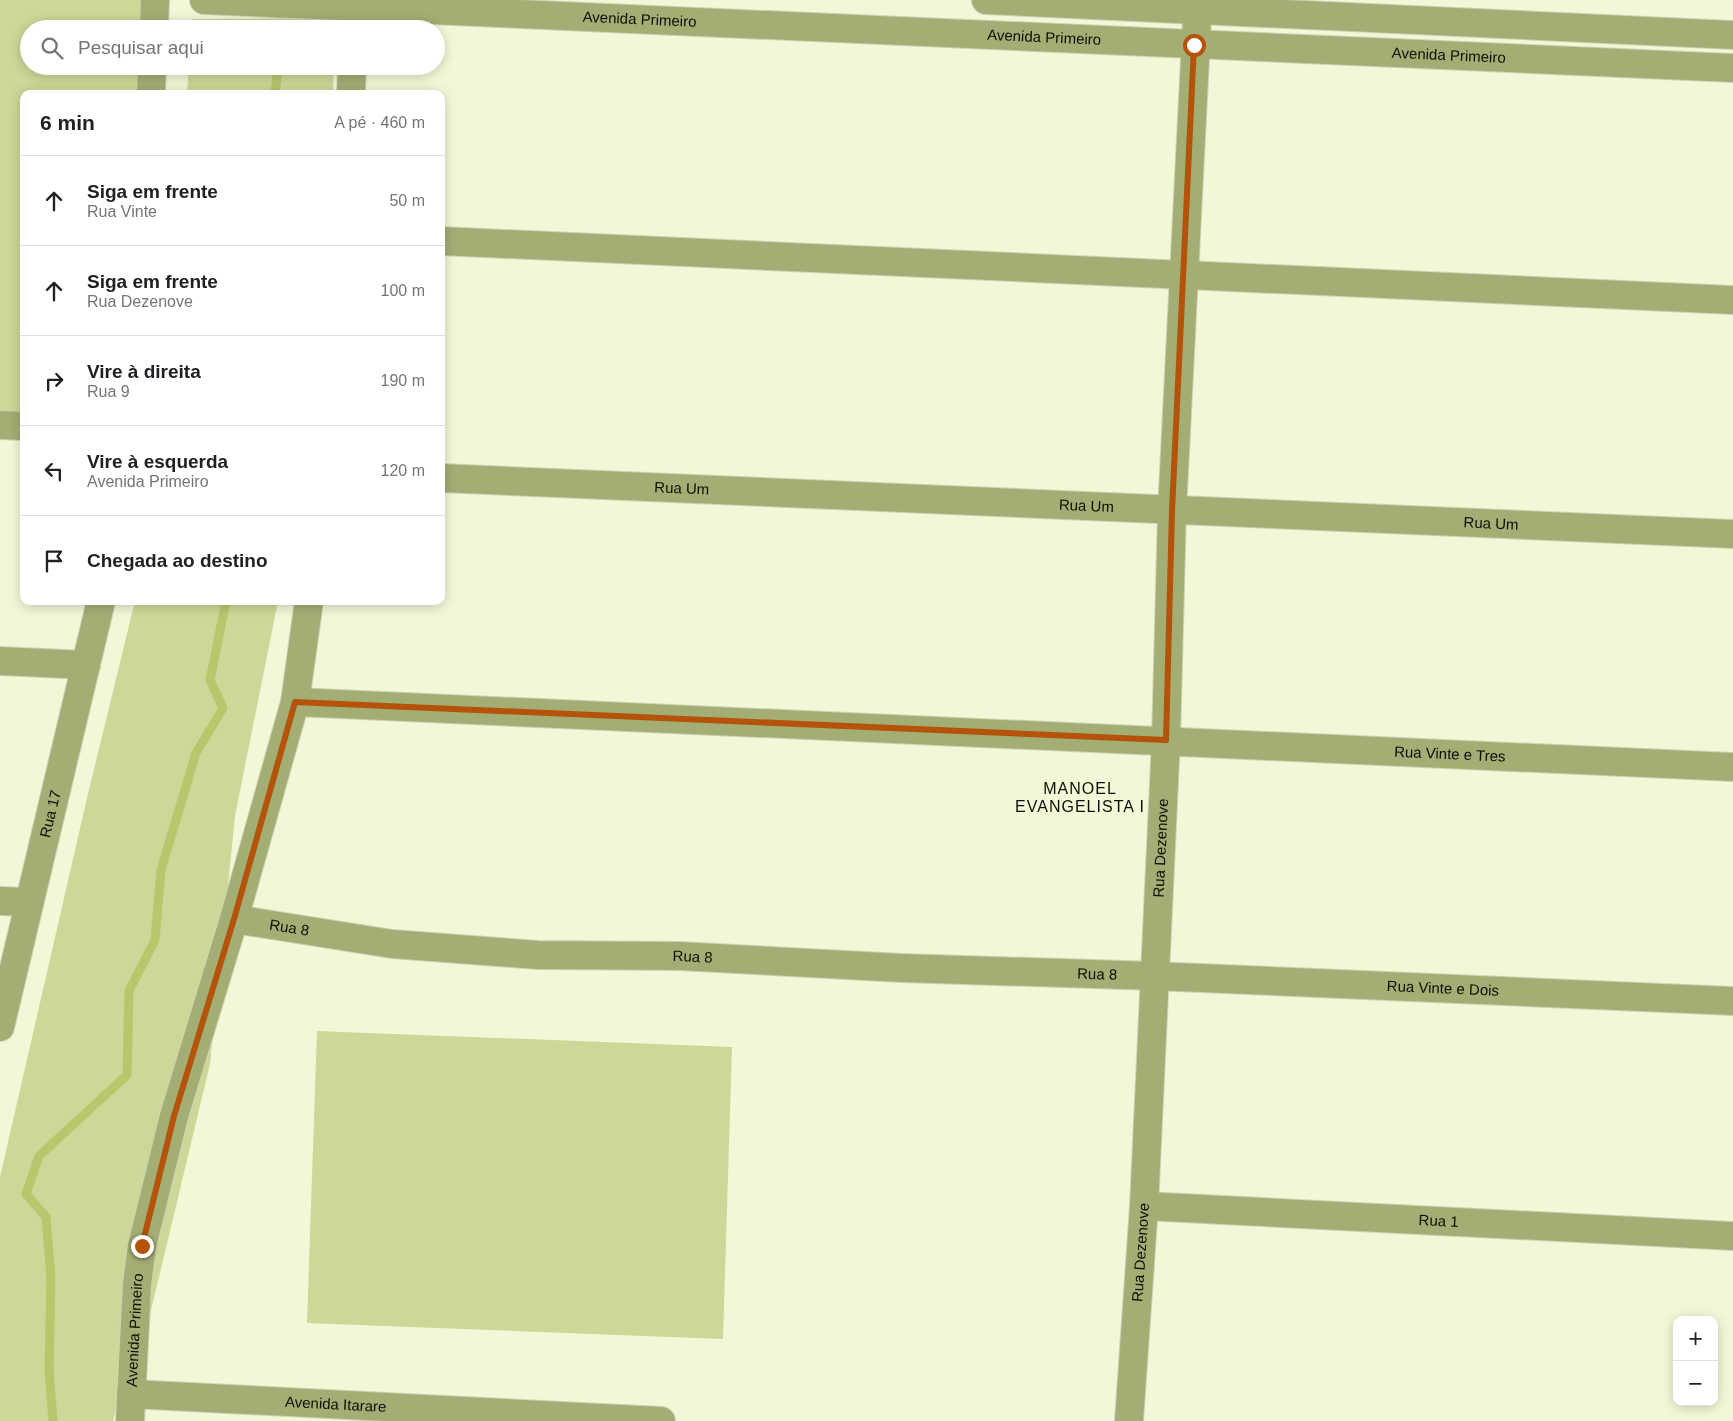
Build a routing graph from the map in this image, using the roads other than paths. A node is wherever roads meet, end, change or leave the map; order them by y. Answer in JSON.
{"nodes":[{"id":1,"x":155,"y":0,"type":"edge"},
{"id":2,"x":204,"y":0,"type":"edge"},
{"id":3,"x":986,"y":0,"type":"edge"},
{"id":4,"x":1198,"y":5,"type":"edge"},
{"id":5,"x":354,"y":11,"type":"edge"},
{"id":6,"x":154,"y":20,"type":"edge"},
{"id":7,"x":1733,"y":35,"type":"edge"},
{"id":8,"x":1194,"y":45,"type":"junction"},
{"id":9,"x":1733,"y":68,"type":"edge"},
{"id":10,"x":152,"y":75,"type":"edge"},
{"id":11,"x":352,"y":75,"type":"edge"},
{"id":12,"x":152,"y":90,"type":"edge"},
{"id":13,"x":351,"y":90,"type":"edge"},
{"id":14,"x":445,"y":240,"type":"edge"},
{"id":15,"x":1184,"y":276,"type":"junction"},
{"id":16,"x":1733,"y":300,"type":"edge"},
{"id":17,"x":0,"y":425,"type":"edge"},
{"id":18,"x":20,"y":426,"type":"edge"},
{"id":19,"x":445,"y":478,"type":"edge"},
{"id":20,"x":1172,"y":511,"type":"junction"},
{"id":21,"x":1733,"y":534,"type":"edge"},
{"id":22,"x":100,"y":605,"type":"edge"},
{"id":23,"x":308,"y":605,"type":"edge"},
{"id":24,"x":0,"y":661,"type":"edge"},
{"id":25,"x":86,"y":665,"type":"junction"},
{"id":26,"x":295,"y":702,"type":"junction"},
{"id":27,"x":1166,"y":740,"type":"junction"},
{"id":28,"x":1733,"y":768,"type":"edge"},
{"id":29,"x":0,"y":901,"type":"edge"},
{"id":30,"x":28,"y":902,"type":"junction"},
{"id":31,"x":234,"y":919,"type":"junction"},
{"id":32,"x":1154,"y":976,"type":"junction"},
{"id":33,"x":1733,"y":1001,"type":"edge"},
{"id":34,"x":0,"y":1027,"type":"edge"},
{"id":35,"x":1144,"y":1206,"type":"junction"},
{"id":36,"x":1733,"y":1236,"type":"edge"},
{"id":37,"x":131,"y":1394,"type":"junction"},
{"id":38,"x":130,"y":1421,"type":"edge"},
{"id":39,"x":661,"y":1421,"type":"edge"},
{"id":40,"x":1128,"y":1421,"type":"edge"}],
"edges":[{"from":1,"to":6,"type":"street"},
{"from":2,"to":5,"type":"street","name":"Avenida Primeiro"},
{"from":3,"to":4,"type":"street"},
{"from":4,"to":7,"type":"street"},
{"from":4,"to":8,"type":"street","name":"Rua Dezenove"},
{"from":5,"to":8,"type":"street","name":"Avenida Primeiro"},
{"from":8,"to":9,"type":"street","name":"Avenida Primeiro"},
{"from":8,"to":15,"type":"street","name":"Rua Dezenove"},
{"from":10,"to":12,"type":"street"},
{"from":11,"to":13,"type":"street"},
{"from":14,"to":15,"type":"street"},
{"from":15,"to":16,"type":"street"},
{"from":15,"to":20,"type":"street","name":"Rua Dezenove"},
{"from":17,"to":18,"type":"street"},
{"from":19,"to":20,"type":"street","name":"Rua Um"},
{"from":20,"to":21,"type":"street","name":"Rua Um"},
{"from":20,"to":27,"type":"street","name":"Rua Dezenove"},
{"from":22,"to":25,"type":"street","name":"Rua 17"},
{"from":23,"to":26,"type":"street","name":"Avenida Primeiro"},
{"from":24,"to":25,"type":"street"},
{"from":25,"to":30,"type":"street","name":"Rua 17"},
{"from":26,"to":27,"type":"street","name":"Rua Vinte e Tres"},
{"from":26,"to":31,"type":"street","name":"Avenida Primeiro"},
{"from":27,"to":28,"type":"street","name":"Rua Vinte e Tres"},
{"from":27,"to":32,"type":"street","name":"Rua Dezenove"},
{"from":29,"to":30,"type":"street"},
{"from":30,"to":34,"type":"street","name":"Rua 17"},
{"from":31,"to":32,"type":"street","name":"Rua 8"},
{"from":31,"to":37,"type":"street","name":"Avenida Primeiro"},
{"from":32,"to":33,"type":"street","name":"Rua Vinte e Dois"},
{"from":32,"to":35,"type":"street","name":"Rua Dezenove"},
{"from":35,"to":36,"type":"street","name":"Rua 1"},
{"from":35,"to":40,"type":"street","name":"Rua Dezenove"},
{"from":37,"to":38,"type":"street","name":"Avenida Primeiro"},
{"from":37,"to":39,"type":"street","name":"Avenida Itarare"}]}
